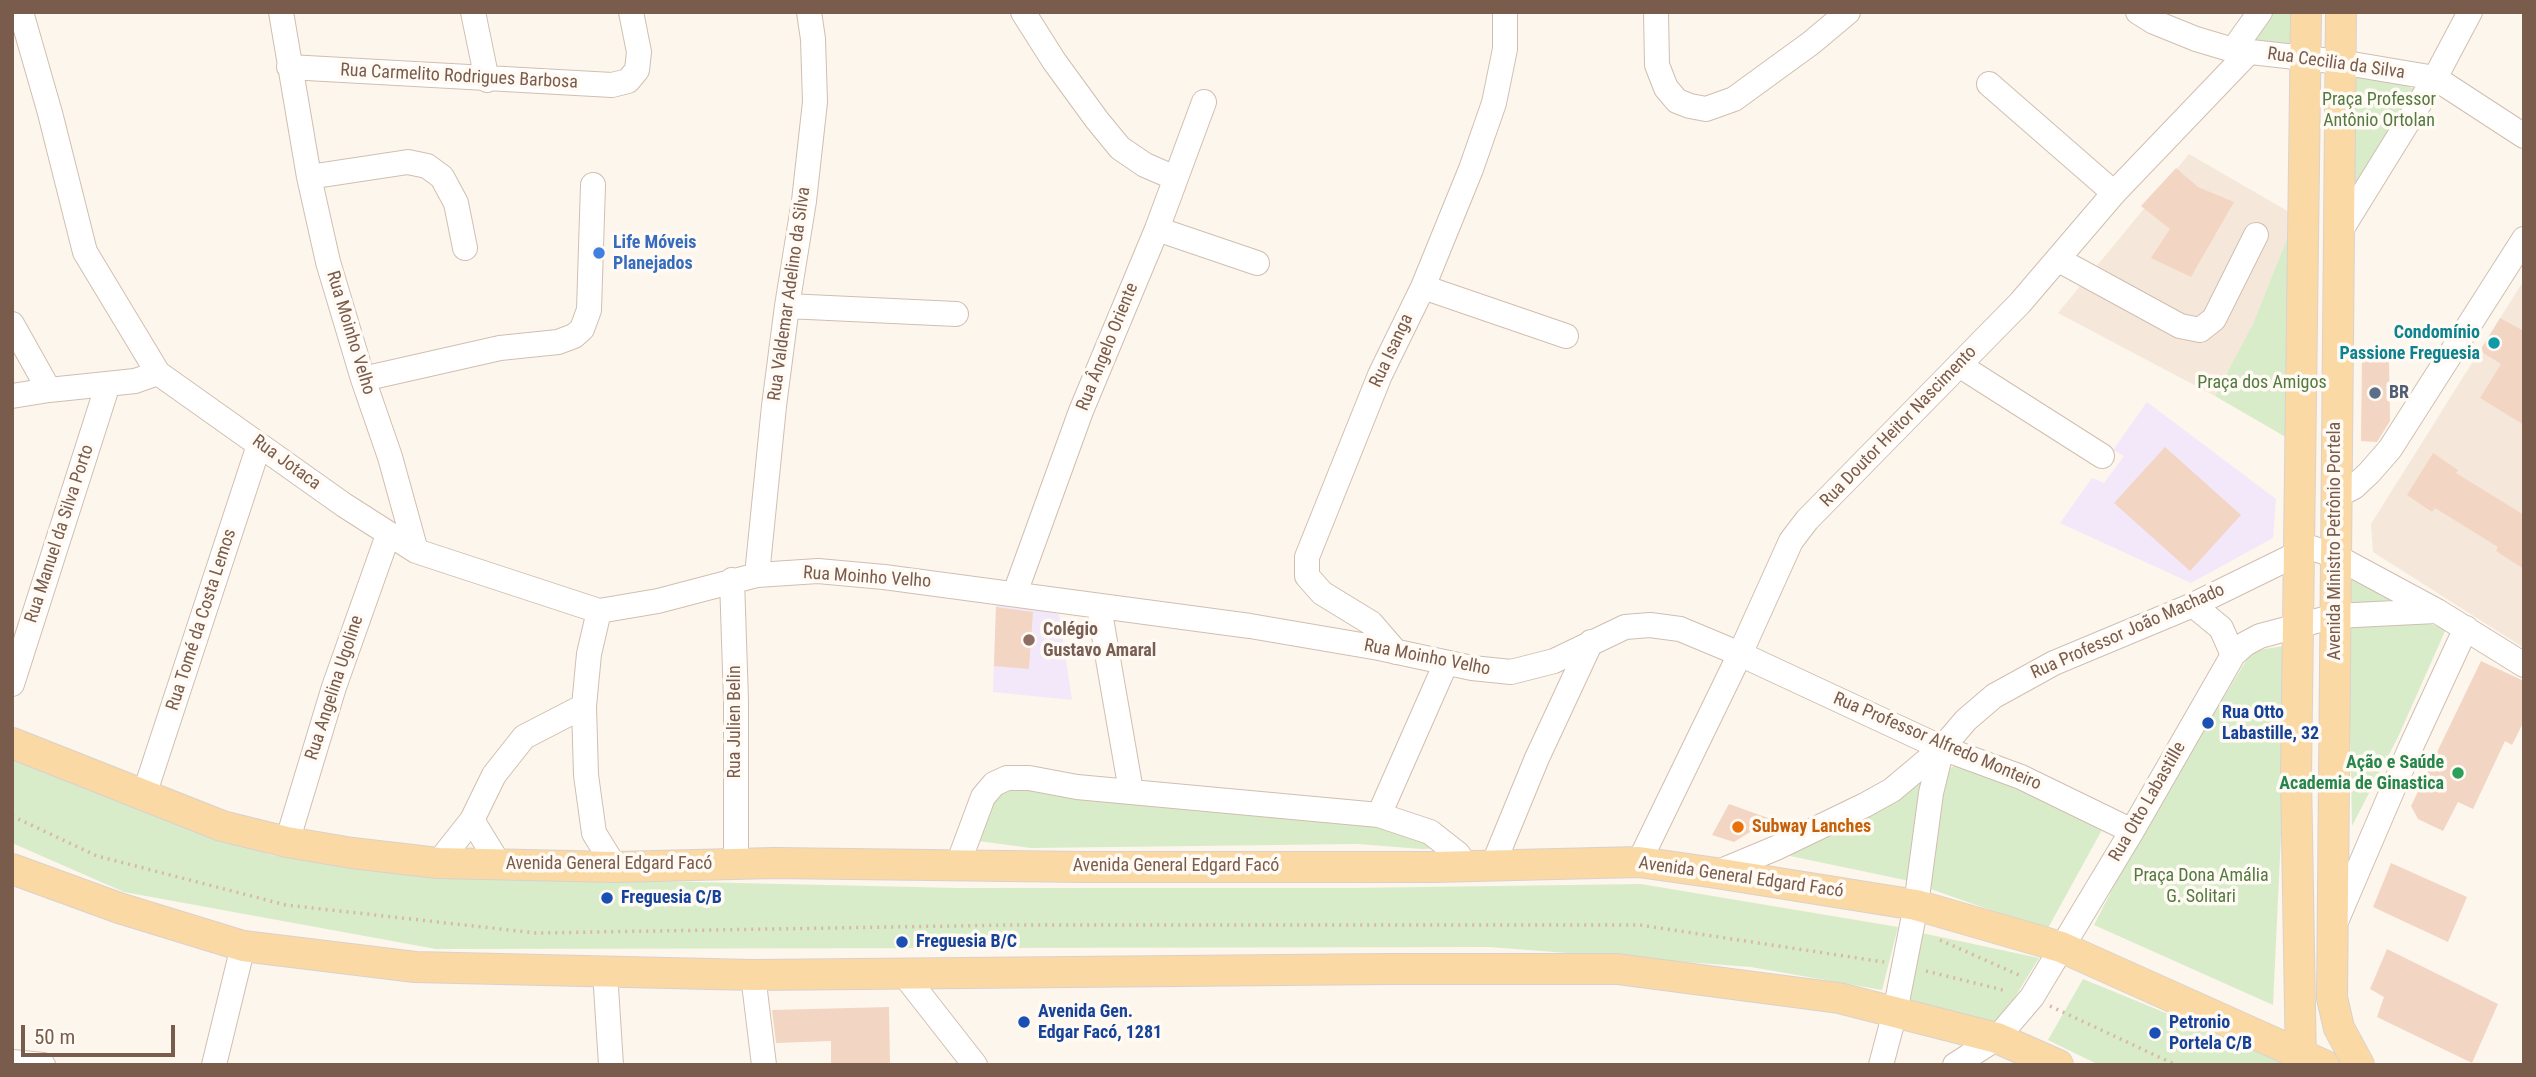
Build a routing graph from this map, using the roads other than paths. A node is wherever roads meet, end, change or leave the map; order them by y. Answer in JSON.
{"nodes":[{"id":1,"x":21,"y":12,"type":"edge"},
{"id":2,"x":281,"y":12,"type":"edge"},
{"id":3,"x":473,"y":12,"type":"edge"},
{"id":4,"x":631,"y":12,"type":"edge"},
{"id":5,"x":809,"y":12,"type":"edge"},
{"id":6,"x":1023,"y":12,"type":"edge"},
{"id":7,"x":1504,"y":12,"type":"edge"},
{"id":8,"x":1656,"y":12,"type":"edge"},
{"id":9,"x":1848,"y":12,"type":"edge"},
{"id":10,"x":2138,"y":12,"type":"edge"},
{"id":11,"x":2260,"y":12,"type":"edge"},
{"id":12,"x":2306,"y":12,"type":"edge"},
{"id":13,"x":2340,"y":12,"type":"edge"},
{"id":14,"x":2470,"y":12,"type":"edge"},
{"id":15,"x":2241,"y":51,"type":"junction"},
{"id":16,"x":2305,"y":59,"type":"junction"},
{"id":17,"x":2340,"y":62,"type":"junction"},
{"id":18,"x":289,"y":67,"type":"junction"},
{"id":19,"x":2435,"y":78,"type":"junction"},
{"id":20,"x":487,"y":80,"type":"junction"},
{"id":21,"x":1989,"y":84,"type":"dead end"},
{"id":22,"x":1204,"y":102,"type":"dead end"},
{"id":23,"x":2524,"y":136,"type":"edge"},
{"id":24,"x":309,"y":177,"type":"junction"},
{"id":25,"x":1175,"y":178,"type":"junction"},
{"id":26,"x":593,"y":185,"type":"dead end"},
{"id":27,"x":2114,"y":193,"type":"junction"},
{"id":28,"x":1157,"y":229,"type":"junction"},
{"id":29,"x":2256,"y":234,"type":"dead end"},
{"id":30,"x":2338,"y":235,"type":"junction"},
{"id":31,"x":2524,"y":239,"type":"edge"},
{"id":32,"x":465,"y":248,"type":"dead end"},
{"id":33,"x":2059,"y":260,"type":"junction"},
{"id":34,"x":1257,"y":263,"type":"dead end"},
{"id":35,"x":1423,"y":287,"type":"junction"},
{"id":36,"x":786,"y":306,"type":"junction"},
{"id":37,"x":956,"y":314,"type":"dead end"},
{"id":38,"x":12,"y":324,"type":"edge"},
{"id":39,"x":1566,"y":336,"type":"dead end"},
{"id":40,"x":1959,"y":365,"type":"junction"},
{"id":41,"x":158,"y":373,"type":"junction"},
{"id":42,"x":363,"y":379,"type":"junction"},
{"id":43,"x":108,"y":384,"type":"junction"},
{"id":44,"x":49,"y":390,"type":"junction"},
{"id":45,"x":12,"y":396,"type":"edge"},
{"id":46,"x":260,"y":444,"type":"junction"},
{"id":47,"x":2102,"y":456,"type":"dead end"},
{"id":48,"x":2336,"y":496,"type":"junction"},
{"id":49,"x":388,"y":535,"type":"junction"},
{"id":50,"x":416,"y":551,"type":"junction"},
{"id":51,"x":2299,"y":553,"type":"junction"},
{"id":52,"x":2335,"y":556,"type":"junction"},
{"id":53,"x":757,"y":575,"type":"junction"},
{"id":54,"x":732,"y":580,"type":"junction"},
{"id":55,"x":1015,"y":593,"type":"junction"},
{"id":56,"x":2193,"y":605,"type":"junction"},
{"id":57,"x":1099,"y":607,"type":"junction"},
{"id":58,"x":598,"y":611,"type":"junction"},
{"id":59,"x":2437,"y":611,"type":"junction"},
{"id":60,"x":2335,"y":616,"type":"junction"},
{"id":61,"x":2300,"y":625,"type":"junction"},
{"id":62,"x":2466,"y":628,"type":"junction"},
{"id":63,"x":1591,"y":642,"type":"junction"},
{"id":64,"x":1396,"y":652,"type":"junction"},
{"id":65,"x":1740,"y":654,"type":"junction"},
{"id":66,"x":2233,"y":655,"type":"junction"},
{"id":67,"x":1446,"y":663,"type":"junction"},
{"id":68,"x":2524,"y":665,"type":"edge"},
{"id":69,"x":12,"y":684,"type":"edge"},
{"id":70,"x":584,"y":706,"type":"junction"},
{"id":71,"x":12,"y":743,"type":"edge"},
{"id":72,"x":1942,"y":748,"type":"junction"},
{"id":73,"x":1131,"y":791,"type":"junction"},
{"id":74,"x":144,"y":795,"type":"junction"},
{"id":75,"x":1379,"y":815,"type":"junction"},
{"id":76,"x":471,"y":820,"type":"junction"},
{"id":77,"x":2132,"y":831,"type":"junction"},
{"id":78,"x":594,"y":833,"type":"junction"},
{"id":79,"x":287,"y":842,"type":"junction"},
{"id":80,"x":1639,"y":862,"type":"junction"},
{"id":81,"x":438,"y":863,"type":"junction"},
{"id":82,"x":499,"y":864,"type":"junction"},
{"id":83,"x":736,"y":864,"type":"junction"},
{"id":84,"x":958,"y":864,"type":"junction"},
{"id":85,"x":1479,"y":865,"type":"junction"},
{"id":86,"x":576,"y":866,"type":"junction"},
{"id":87,"x":615,"y":867,"type":"junction"},
{"id":88,"x":12,"y":869,"type":"edge"},
{"id":89,"x":1716,"y":873,"type":"junction"},
{"id":90,"x":1916,"y":905,"type":"junction"},
{"id":91,"x":2333,"y":928,"type":"junction"},
{"id":92,"x":243,"y":946,"type":"junction"},
{"id":93,"x":2061,"y":947,"type":"junction"},
{"id":94,"x":605,"y":972,"type":"junction"},
{"id":95,"x":903,"y":973,"type":"junction"},
{"id":96,"x":753,"y":975,"type":"junction"},
{"id":97,"x":1895,"y":1012,"type":"junction"},
{"id":98,"x":1997,"y":1038,"type":"junction"},
{"id":99,"x":2308,"y":1061,"type":"edge"},
{"id":100,"x":12,"y":1062,"type":"edge"},
{"id":101,"x":43,"y":1065,"type":"edge"},
{"id":102,"x":214,"y":1065,"type":"edge"},
{"id":103,"x":611,"y":1065,"type":"edge"},
{"id":104,"x":764,"y":1065,"type":"edge"},
{"id":105,"x":975,"y":1065,"type":"edge"},
{"id":106,"x":1881,"y":1065,"type":"edge"},
{"id":107,"x":1955,"y":1065,"type":"edge"},
{"id":108,"x":2058,"y":1065,"type":"edge"},
{"id":109,"x":2359,"y":1065,"type":"edge"}],
"edges":[{"from":1,"to":41,"type":"street"},
{"from":2,"to":18,"type":"street","name":"Rua Moinho Velho"},
{"from":3,"to":20,"type":"street"},
{"from":4,"to":20,"type":"street","name":"Rua Carmelito Rodrigues Barbosa"},
{"from":5,"to":36,"type":"street","name":"Rua Valdemar Adelino da Silva"},
{"from":6,"to":25,"type":"street"},
{"from":7,"to":35,"type":"street","name":"Rua Isanga"},
{"from":8,"to":9,"type":"street"},
{"from":10,"to":15,"type":"street","name":"Rua Cecilia da Silva"},
{"from":11,"to":15,"type":"street","name":"Rua Doutor Heitor Nascimento"},
{"from":12,"to":16,"type":"main road","name":"Avenida Ministro Petrônio Portela"},
{"from":13,"to":17,"type":"main road","name":"Avenida Ministro Petrônio Portela"},
{"from":14,"to":19,"type":"street"},
{"from":15,"to":16,"type":"street","name":"Rua Cecilia da Silva"},
{"from":15,"to":27,"type":"street","name":"Rua Doutor Heitor Nascimento"},
{"from":16,"to":17,"type":"street","name":"Rua Cecilia da Silva"},
{"from":16,"to":51,"type":"main road","name":"Avenida Ministro Petrônio Portela"},
{"from":17,"to":19,"type":"street","name":"Rua Cecilia da Silva"},
{"from":17,"to":30,"type":"main road","name":"Avenida Ministro Petrônio Portela"},
{"from":18,"to":20,"type":"street","name":"Rua Carmelito Rodrigues Barbosa"},
{"from":18,"to":24,"type":"street","name":"Rua Moinho Velho"},
{"from":19,"to":23,"type":"street","name":"Rua Cecilia da Silva"},
{"from":19,"to":30,"type":"street"},
{"from":21,"to":27,"type":"street"},
{"from":22,"to":25,"type":"street","name":"Rua Ângelo Oriente"},
{"from":24,"to":32,"type":"street"},
{"from":24,"to":42,"type":"street","name":"Rua Moinho Velho"},
{"from":25,"to":28,"type":"street","name":"Rua Ângelo Oriente"},
{"from":26,"to":42,"type":"street"},
{"from":27,"to":33,"type":"street","name":"Rua Doutor Heitor Nascimento"},
{"from":28,"to":34,"type":"street"},
{"from":28,"to":55,"type":"street","name":"Rua Ângelo Oriente"},
{"from":29,"to":33,"type":"street"},
{"from":30,"to":48,"type":"main road","name":"Avenida Ministro Petrônio Portela"},
{"from":31,"to":48,"type":"street"},
{"from":33,"to":40,"type":"street","name":"Rua Doutor Heitor Nascimento"},
{"from":35,"to":39,"type":"street"},
{"from":35,"to":64,"type":"street","name":"Rua Isanga"},
{"from":36,"to":37,"type":"street"},
{"from":36,"to":53,"type":"street","name":"Rua Valdemar Adelino da Silva"},
{"from":38,"to":44,"type":"street"},
{"from":40,"to":47,"type":"street"},
{"from":40,"to":65,"type":"street","name":"Rua Doutor Heitor Nascimento"},
{"from":41,"to":43,"type":"street"},
{"from":41,"to":46,"type":"street","name":"Rua Jotaca"},
{"from":42,"to":50,"type":"street","name":"Rua Moinho Velho"},
{"from":43,"to":44,"type":"street"},
{"from":43,"to":69,"type":"street","name":"Rua Manuel da Silva Porto"},
{"from":44,"to":45,"type":"street"},
{"from":46,"to":49,"type":"street","name":"Rua Jotaca"},
{"from":46,"to":74,"type":"street","name":"Rua Tomé da Costa Lemos"},
{"from":48,"to":52,"type":"main road","name":"Avenida Ministro Petrônio Portela"},
{"from":49,"to":50,"type":"street","name":"Rua Jotaca"},
{"from":49,"to":79,"type":"street","name":"Rua Angelina Ugoline"},
{"from":50,"to":58,"type":"street","name":"Rua Moinho Velho"},
{"from":51,"to":52,"type":"street"},
{"from":51,"to":56,"type":"street","name":"Rua Professor João Machado"},
{"from":51,"to":61,"type":"main road","name":"Avenida Ministro Petrônio Portela"},
{"from":52,"to":59,"type":"street"},
{"from":52,"to":60,"type":"main road","name":"Avenida Ministro Petrônio Portela"},
{"from":53,"to":54,"type":"street","name":"Rua Moinho Velho"},
{"from":53,"to":55,"type":"street","name":"Rua Moinho Velho"},
{"from":54,"to":58,"type":"street","name":"Rua Moinho Velho"},
{"from":54,"to":83,"type":"street","name":"Rua Julien Belin"},
{"from":55,"to":57,"type":"street","name":"Rua Moinho Velho"},
{"from":56,"to":66,"type":"street"},
{"from":56,"to":72,"type":"street","name":"Rua Professor João Machado"},
{"from":57,"to":64,"type":"street","name":"Rua Moinho Velho"},
{"from":57,"to":73,"type":"street"},
{"from":58,"to":70,"type":"street"},
{"from":59,"to":60,"type":"street","name":"Rua Otto Labastille"},
{"from":59,"to":62,"type":"street"},
{"from":60,"to":61,"type":"street","name":"Rua Otto Labastille"},
{"from":60,"to":91,"type":"main road","name":"Avenida Ministro Petrônio Portela"},
{"from":61,"to":66,"type":"street","name":"Rua Otto Labastille"},
{"from":61,"to":99,"type":"main road","name":"Avenida Ministro Petrônio Portela"},
{"from":62,"to":68,"type":"street"},
{"from":62,"to":91,"type":"street"},
{"from":63,"to":65,"type":"street","name":"Rua Moinho Velho"},
{"from":63,"to":67,"type":"street","name":"Rua Moinho Velho"},
{"from":63,"to":85,"type":"street"},
{"from":64,"to":67,"type":"street","name":"Rua Moinho Velho"},
{"from":65,"to":72,"type":"street","name":"Rua Professor Alfredo Monteiro"},
{"from":65,"to":80,"type":"street","name":"Rua Doutor Heitor Nascimento"},
{"from":66,"to":77,"type":"street","name":"Rua Otto Labastille"},
{"from":67,"to":75,"type":"street"},
{"from":70,"to":76,"type":"street"},
{"from":70,"to":78,"type":"street"},
{"from":71,"to":74,"type":"main road","name":"Avenida General Edgard Facó"},
{"from":72,"to":77,"type":"street","name":"Rua Professor Alfredo Monteiro"},
{"from":72,"to":89,"type":"street","name":"Rua Professor João Machado"},
{"from":72,"to":90,"type":"street"},
{"from":73,"to":75,"type":"street"},
{"from":73,"to":84,"type":"street"},
{"from":74,"to":79,"type":"main road","name":"Avenida General Edgard Facó"},
{"from":75,"to":85,"type":"street"},
{"from":76,"to":81,"type":"street"},
{"from":76,"to":82,"type":"street"},
{"from":77,"to":93,"type":"street","name":"Rua Otto Labastille"},
{"from":78,"to":86,"type":"street"},
{"from":78,"to":87,"type":"street"},
{"from":79,"to":81,"type":"main road","name":"Avenida General Edgard Facó"},
{"from":80,"to":85,"type":"main road","name":"Avenida General Edgard Facó"},
{"from":80,"to":89,"type":"main road","name":"Avenida General Edgard Facó"},
{"from":81,"to":82,"type":"main road","name":"Avenida General Edgard Facó"},
{"from":82,"to":86,"type":"main road","name":"Avenida General Edgard Facó"},
{"from":83,"to":84,"type":"main road","name":"Avenida General Edgard Facó"},
{"from":83,"to":87,"type":"main road","name":"Avenida General Edgard Facó"},
{"from":84,"to":85,"type":"main road","name":"Avenida General Edgard Facó"},
{"from":86,"to":87,"type":"main road","name":"Avenida General Edgard Facó"},
{"from":88,"to":92,"type":"main road"},
{"from":89,"to":90,"type":"main road","name":"Avenida General Edgard Facó"},
{"from":90,"to":93,"type":"main road","name":"Avenida General Edgard Facó"},
{"from":90,"to":97,"type":"street"},
{"from":91,"to":109,"type":"main road","name":"Avenida Ministro Petrônio Portela"},
{"from":92,"to":94,"type":"main road"},
{"from":92,"to":102,"type":"street"},
{"from":93,"to":98,"type":"street","name":"Rua Otto Labastille"},
{"from":93,"to":99,"type":"main road","name":"Avenida General Edgard Facó"},
{"from":94,"to":96,"type":"main road"},
{"from":94,"to":103,"type":"street"},
{"from":95,"to":96,"type":"main road"},
{"from":95,"to":97,"type":"main road"},
{"from":95,"to":105,"type":"street"},
{"from":96,"to":104,"type":"street"},
{"from":97,"to":98,"type":"main road"},
{"from":97,"to":106,"type":"street"},
{"from":98,"to":107,"type":"street","name":"Rua Otto Labastille"},
{"from":98,"to":108,"type":"main road"},
{"from":100,"to":101,"type":"street"}]}
